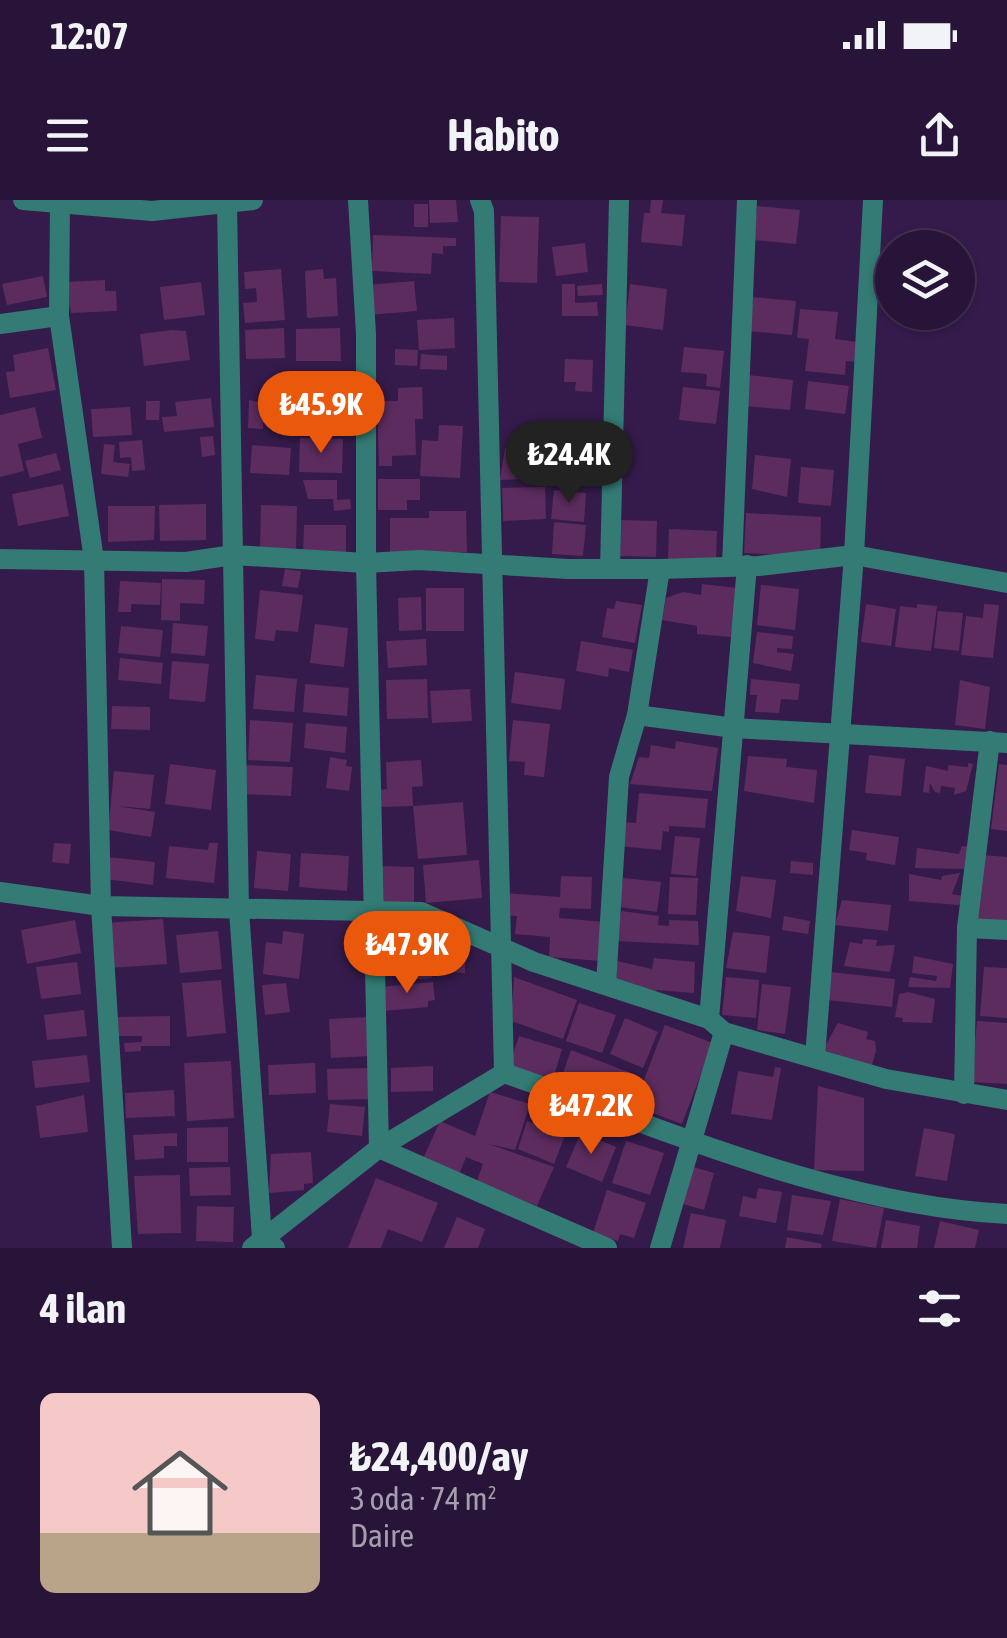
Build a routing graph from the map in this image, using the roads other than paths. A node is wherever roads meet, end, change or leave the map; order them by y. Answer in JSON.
{"nodes":[{"id":1,"x":23,"y":200,"type":"edge"},
{"id":2,"x":253,"y":200,"type":"edge"},
{"id":3,"x":358,"y":200,"type":"edge"},
{"id":4,"x":480,"y":200,"type":"edge"},
{"id":5,"x":619,"y":200,"type":"edge"},
{"id":6,"x":748,"y":200,"type":"edge"},
{"id":7,"x":873,"y":200,"type":"edge"},
{"id":8,"x":227,"y":203,"type":"junction"},
{"id":9,"x":60,"y":204,"type":"junction"},
{"id":10,"x":59,"y":316,"type":"junction"},
{"id":11,"x":0,"y":324,"type":"edge"},
{"id":12,"x":854,"y":554,"type":"junction"},
{"id":13,"x":233,"y":555,"type":"junction"},
{"id":14,"x":0,"y":559,"type":"edge"},
{"id":15,"x":94,"y":560,"type":"junction"},
{"id":16,"x":366,"y":563,"type":"junction"},
{"id":17,"x":491,"y":564,"type":"junction"},
{"id":18,"x":740,"y":565,"type":"junction"},
{"id":19,"x":610,"y":569,"type":"junction"},
{"id":20,"x":660,"y":569,"type":"junction"},
{"id":21,"x":1007,"y":583,"type":"edge"},
{"id":22,"x":638,"y":715,"type":"junction"},
{"id":23,"x":734,"y":728,"type":"junction"},
{"id":24,"x":840,"y":734,"type":"junction"},
{"id":25,"x":999,"y":742,"type":"edge"},
{"id":26,"x":0,"y":892,"type":"edge"},
{"id":27,"x":101,"y":906,"type":"junction"},
{"id":28,"x":374,"y":908,"type":"junction"},
{"id":29,"x":238,"y":910,"type":"junction"},
{"id":30,"x":967,"y":928,"type":"junction"},
{"id":31,"x":1007,"y":930,"type":"edge"},
{"id":32,"x":500,"y":944,"type":"junction"},
{"id":33,"x":606,"y":985,"type":"junction"},
{"id":34,"x":717,"y":1026,"type":"junction"},
{"id":35,"x":815,"y":1057,"type":"junction"},
{"id":36,"x":504,"y":1073,"type":"junction"},
{"id":37,"x":964,"y":1094,"type":"junction"},
{"id":38,"x":1007,"y":1100,"type":"edge"},
{"id":39,"x":695,"y":1139,"type":"junction"},
{"id":40,"x":379,"y":1148,"type":"junction"},
{"id":41,"x":1007,"y":1214,"type":"edge"},
{"id":42,"x":263,"y":1245,"type":"edge"},
{"id":43,"x":122,"y":1248,"type":"edge"},
{"id":44,"x":606,"y":1248,"type":"edge"},
{"id":45,"x":660,"y":1248,"type":"edge"}],
"edges":[{"from":1,"to":9,"type":"street"},
{"from":2,"to":8,"type":"street"},
{"from":3,"to":16,"type":"street"},
{"from":4,"to":17,"type":"street"},
{"from":5,"to":19,"type":"street"},
{"from":6,"to":18,"type":"street"},
{"from":7,"to":12,"type":"street"},
{"from":8,"to":9,"type":"street"},
{"from":8,"to":13,"type":"street"},
{"from":9,"to":10,"type":"street"},
{"from":10,"to":11,"type":"street"},
{"from":10,"to":15,"type":"street"},
{"from":12,"to":18,"type":"street"},
{"from":12,"to":21,"type":"street"},
{"from":12,"to":24,"type":"street"},
{"from":13,"to":15,"type":"street"},
{"from":13,"to":16,"type":"street"},
{"from":13,"to":29,"type":"street"},
{"from":14,"to":15,"type":"street"},
{"from":15,"to":27,"type":"street"},
{"from":16,"to":17,"type":"street"},
{"from":16,"to":28,"type":"street"},
{"from":17,"to":19,"type":"street"},
{"from":17,"to":32,"type":"street"},
{"from":18,"to":20,"type":"street"},
{"from":18,"to":23,"type":"street"},
{"from":19,"to":20,"type":"street"},
{"from":20,"to":22,"type":"street"},
{"from":22,"to":23,"type":"street"},
{"from":22,"to":33,"type":"street"},
{"from":23,"to":24,"type":"street"},
{"from":23,"to":34,"type":"street"},
{"from":24,"to":25,"type":"street"},
{"from":24,"to":35,"type":"street"},
{"from":25,"to":30,"type":"street"},
{"from":26,"to":27,"type":"street"},
{"from":27,"to":29,"type":"street"},
{"from":27,"to":43,"type":"street"},
{"from":28,"to":29,"type":"street"},
{"from":28,"to":32,"type":"street"},
{"from":28,"to":40,"type":"street"},
{"from":29,"to":42,"type":"street"},
{"from":30,"to":31,"type":"street"},
{"from":30,"to":37,"type":"street"},
{"from":32,"to":33,"type":"street"},
{"from":32,"to":36,"type":"street"},
{"from":33,"to":34,"type":"street"},
{"from":34,"to":35,"type":"street"},
{"from":34,"to":39,"type":"street"},
{"from":35,"to":37,"type":"street"},
{"from":36,"to":39,"type":"street"},
{"from":36,"to":40,"type":"street"},
{"from":37,"to":38,"type":"street"},
{"from":39,"to":41,"type":"street"},
{"from":39,"to":45,"type":"street"},
{"from":40,"to":42,"type":"street"},
{"from":40,"to":44,"type":"street"}]}
